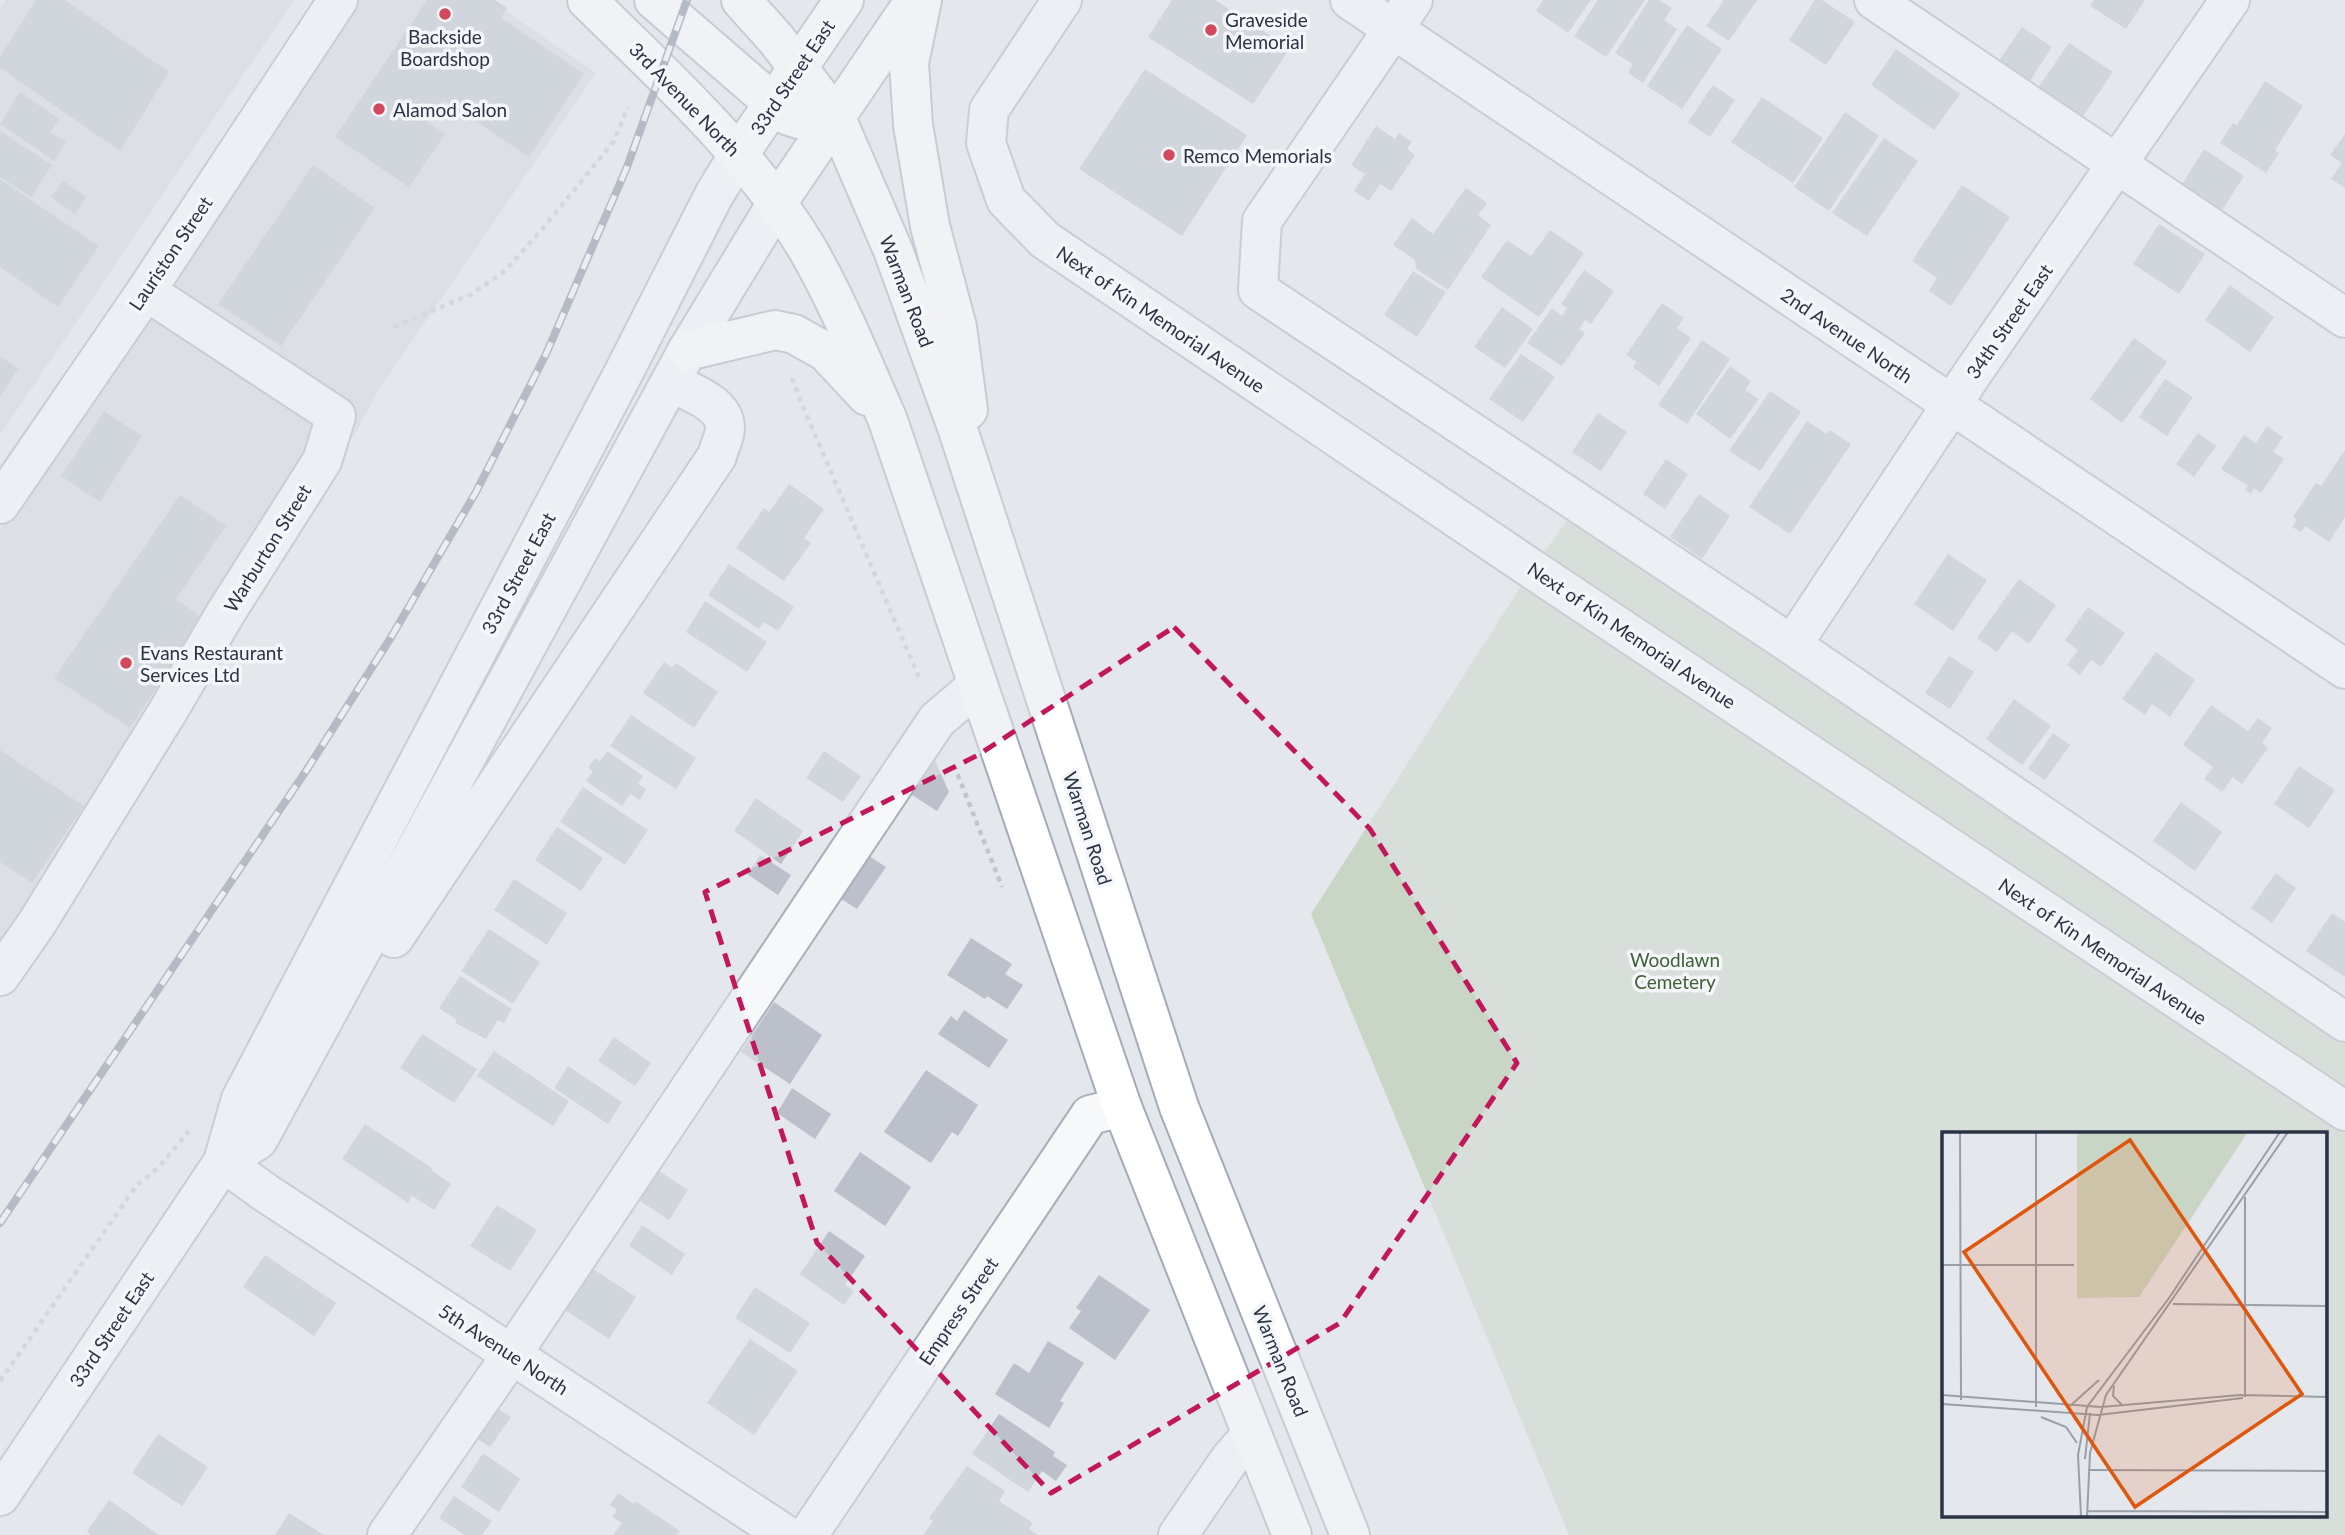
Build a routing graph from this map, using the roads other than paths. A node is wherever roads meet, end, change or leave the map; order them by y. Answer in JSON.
{"nodes":[{"id":1,"x":338,"y":0,"type":"edge"},
{"id":2,"x":587,"y":0,"type":"edge"},
{"id":3,"x":654,"y":0,"type":"edge"},
{"id":4,"x":741,"y":0,"type":"edge"},
{"id":5,"x":844,"y":0,"type":"edge"},
{"id":6,"x":915,"y":0,"type":"edge"},
{"id":7,"x":922,"y":0,"type":"edge"},
{"id":8,"x":1062,"y":0,"type":"edge"},
{"id":9,"x":1350,"y":0,"type":"edge"},
{"id":10,"x":1874,"y":0,"type":"edge"},
{"id":11,"x":2230,"y":0,"type":"edge"},
{"id":12,"x":1403,"y":14,"type":"edge"},
{"id":13,"x":798,"y":68,"type":"junction"},
{"id":14,"x":772,"y":104,"type":"junction"},
{"id":15,"x":836,"y":118,"type":"junction"},
{"id":16,"x":740,"y":154,"type":"junction"},
{"id":17,"x":2117,"y":164,"type":"junction"},
{"id":18,"x":776,"y":203,"type":"junction"},
{"id":19,"x":146,"y":290,"type":"junction"},
{"id":20,"x":2345,"y":318,"type":"edge"},
{"id":21,"x":679,"y":366,"type":"junction"},
{"id":22,"x":1951,"y":405,"type":"junction"},
{"id":23,"x":887,"y":418,"type":"junction"},
{"id":24,"x":978,"y":492,"type":"junction"},
{"id":25,"x":0,"y":504,"type":"edge"},
{"id":26,"x":1793,"y":645,"type":"junction"},
{"id":27,"x":2345,"y":669,"type":"edge"},
{"id":28,"x":978,"y":686,"type":"junction"},
{"id":29,"x":0,"y":976,"type":"edge"},
{"id":30,"x":2345,"y":1021,"type":"edge"},
{"id":31,"x":1122,"y":1107,"type":"junction"},
{"id":32,"x":2345,"y":1111,"type":"edge"},
{"id":33,"x":258,"y":1140,"type":"junction"},
{"id":34,"x":223,"y":1162,"type":"junction"},
{"id":35,"x":512,"y":1354,"type":"junction"},
{"id":36,"x":1251,"y":1435,"type":"junction"},
{"id":37,"x":0,"y":1496,"type":"edge"},
{"id":38,"x":387,"y":1535,"type":"edge"},
{"id":39,"x":786,"y":1535,"type":"edge"},
{"id":40,"x":808,"y":1535,"type":"edge"},
{"id":41,"x":1178,"y":1535,"type":"edge"},
{"id":42,"x":1292,"y":1535,"type":"edge"},
{"id":43,"x":1350,"y":1535,"type":"edge"}],
"edges":[{"from":1,"to":19,"type":"street","name":"Lauriston Street"},
{"from":2,"to":16,"type":"main road","name":"3rd Avenue North"},
{"from":3,"to":14,"type":"main road"},
{"from":4,"to":13,"type":"main road"},
{"from":5,"to":13,"type":"main road","name":"33rd Street East"},
{"from":6,"to":15,"type":"main road","name":"33rd Street East"},
{"from":7,"to":24,"type":"main road"},
{"from":8,"to":32,"type":"street","name":"Next of Kin Memorial Avenue"},
{"from":9,"to":12,"type":"street","name":"2nd Avenue North"},
{"from":10,"to":17,"type":"street"},
{"from":11,"to":17,"type":"street","name":"34th Street East"},
{"from":12,"to":22,"type":"street","name":"2nd Avenue North"},
{"from":12,"to":26,"type":"street"},
{"from":13,"to":14,"type":"main road","name":"33rd Street East"},
{"from":13,"to":15,"type":"main road"},
{"from":14,"to":15,"type":"main road"},
{"from":14,"to":16,"type":"main road","name":"33rd Street East"},
{"from":15,"to":18,"type":"main road","name":"33rd Street East"},
{"from":15,"to":24,"type":"main road","name":"Warman Road"},
{"from":16,"to":18,"type":"main road","name":"3rd Avenue North"},
{"from":16,"to":34,"type":"street","name":"33rd Street East"},
{"from":17,"to":20,"type":"street"},
{"from":17,"to":22,"type":"street","name":"34th Street East"},
{"from":18,"to":21,"type":"street","name":"33rd Street East"},
{"from":18,"to":23,"type":"main road"},
{"from":19,"to":25,"type":"street","name":"Lauriston Street"},
{"from":19,"to":29,"type":"street","name":"Warburton Street"},
{"from":21,"to":23,"type":"main road"},
{"from":21,"to":33,"type":"street","name":"33rd Street East"},
{"from":21,"to":33,"type":"street","name":"33rd Street East"},
{"from":22,"to":26,"type":"street","name":"34th Street East"},
{"from":22,"to":27,"type":"street","name":"2nd Avenue North"},
{"from":23,"to":28,"type":"main road"},
{"from":24,"to":43,"type":"main road","name":"Warman Road"},
{"from":26,"to":30,"type":"street"},
{"from":28,"to":31,"type":"main road"},
{"from":28,"to":35,"type":"street"},
{"from":31,"to":36,"type":"main road"},
{"from":31,"to":40,"type":"street","name":"Empress Street"},
{"from":33,"to":34,"type":"street","name":"33rd Street East"},
{"from":34,"to":35,"type":"street","name":"5th Avenue North"},
{"from":34,"to":37,"type":"street","name":"33rd Street East"},
{"from":35,"to":38,"type":"street"},
{"from":35,"to":39,"type":"street","name":"5th Avenue North"},
{"from":36,"to":41,"type":"street"},
{"from":36,"to":42,"type":"main road"}]}
